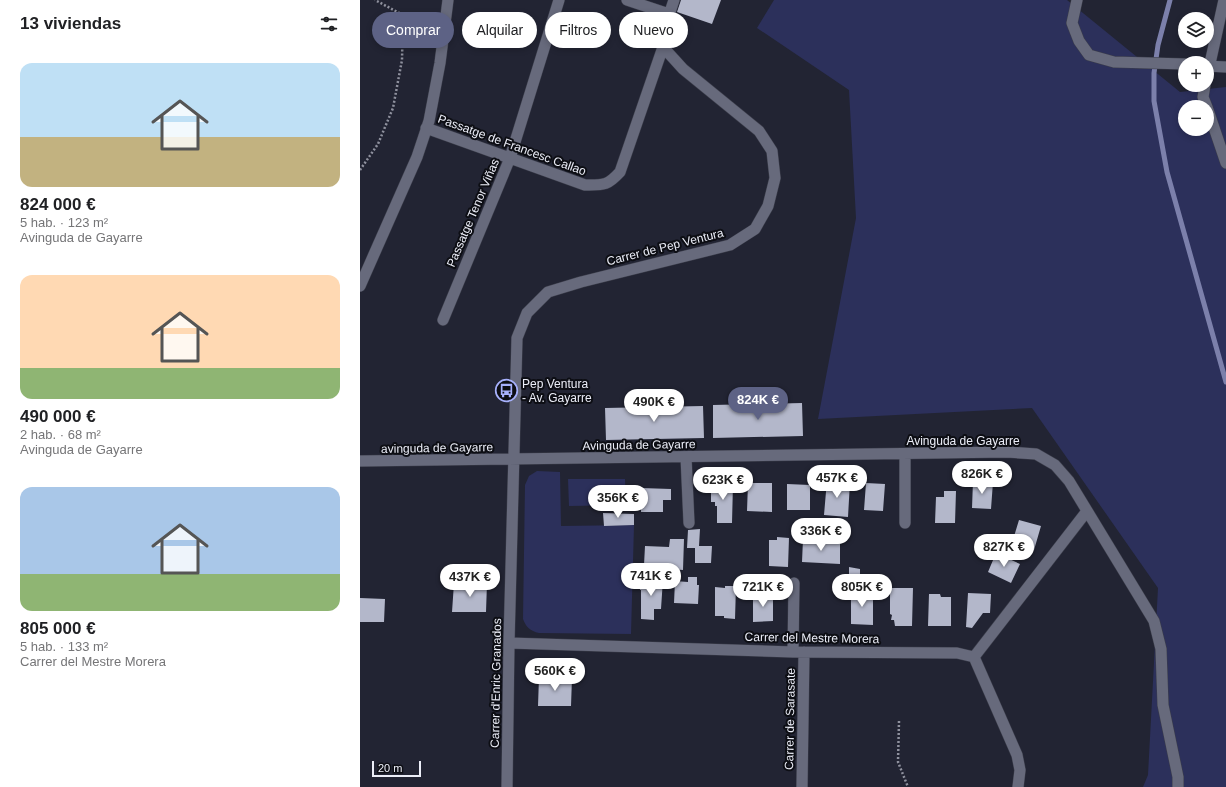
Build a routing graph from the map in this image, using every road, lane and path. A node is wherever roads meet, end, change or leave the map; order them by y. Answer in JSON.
{"nodes":[{"id":1,"x":375,"y":0,"type":"edge"},
{"id":2,"x":448,"y":0,"type":"edge"},
{"id":3,"x":558,"y":0,"type":"edge"},
{"id":4,"x":627,"y":0,"type":"edge"},
{"id":5,"x":674,"y":0,"type":"edge"},
{"id":6,"x":1077,"y":0,"type":"edge"},
{"id":7,"x":1224,"y":0,"type":"edge"},
{"id":8,"x":663,"y":12,"type":"edge"},
{"id":9,"x":670,"y":12,"type":"edge"},
{"id":10,"x":663,"y":48,"type":"edge"},
{"id":11,"x":664,"y":48,"type":"edge"},
{"id":12,"x":1211,"y":56,"type":"edge"},
{"id":13,"x":1178,"y":64,"type":"edge"},
{"id":14,"x":1226,"y":67,"type":"edge"},
{"id":15,"x":1214,"y":69,"type":"edge"},
{"id":16,"x":426,"y":128,"type":"junction"},
{"id":17,"x":1214,"y":128,"type":"edge"},
{"id":18,"x":510,"y":158,"type":"junction"},
{"id":19,"x":1226,"y":163,"type":"edge"},
{"id":20,"x":360,"y":170,"type":"edge"},
{"id":21,"x":360,"y":286,"type":"edge"},
{"id":22,"x":443,"y":320,"type":"dead end"},
{"id":23,"x":905,"y":454,"type":"junction"},
{"id":24,"x":686,"y":457,"type":"junction"},
{"id":25,"x":514,"y":460,"type":"junction"},
{"id":26,"x":360,"y":461,"type":"edge"},
{"id":27,"x":1086,"y":511,"type":"junction"},
{"id":28,"x":689,"y":523,"type":"dead end"},
{"id":29,"x":905,"y":523,"type":"dead end"},
{"id":30,"x":794,"y":584,"type":"dead end"},
{"id":31,"x":508,"y":643,"type":"junction"},
{"id":32,"x":793,"y":652,"type":"junction"},
{"id":33,"x":804,"y":652,"type":"junction"},
{"id":34,"x":974,"y":657,"type":"junction"},
{"id":35,"x":899,"y":721,"type":"dead end"},
{"id":36,"x":507,"y":787,"type":"edge"},
{"id":37,"x":802,"y":787,"type":"edge"},
{"id":38,"x":908,"y":787,"type":"edge"},
{"id":39,"x":1018,"y":787,"type":"edge"},
{"id":40,"x":1178,"y":787,"type":"edge"}],
"edges":[{"from":1,"to":20,"type":"path"},
{"from":2,"to":16,"type":"street"},
{"from":3,"to":18,"type":"street","name":"Passatge Tenor Viñas"},
{"from":4,"to":8,"type":"street"},
{"from":5,"to":9,"type":"street"},
{"from":6,"to":13,"type":"street"},
{"from":7,"to":12,"type":"street"},
{"from":10,"to":18,"type":"street","name":"Passatge de Francesc Callao"},
{"from":11,"to":25,"type":"street","name":"Carrer de Pep Ventura"},
{"from":14,"to":15,"type":"street"},
{"from":16,"to":18,"type":"street","name":"Passatge de Francesc Callao"},
{"from":16,"to":21,"type":"street"},
{"from":17,"to":19,"type":"street"},
{"from":18,"to":22,"type":"street","name":"Passatge Tenor Viñas"},
{"from":23,"to":24,"type":"street","name":"Avinguda de Gayarre"},
{"from":23,"to":27,"type":"street","name":"Avinguda de Gayarre"},
{"from":23,"to":29,"type":"street"},
{"from":24,"to":25,"type":"street","name":"Avinguda de Gayarre"},
{"from":24,"to":28,"type":"street"},
{"from":25,"to":26,"type":"street","name":"avinguda de Gayarre"},
{"from":25,"to":31,"type":"street","name":"Carrer d'Enric Granados"},
{"from":27,"to":34,"type":"street"},
{"from":27,"to":40,"type":"street","name":"Avinguda de Gayarre"},
{"from":30,"to":32,"type":"street","name":"Carrer de Sarasate"},
{"from":31,"to":32,"type":"street","name":"Carrer del Mestre Morera"},
{"from":31,"to":36,"type":"street","name":"Carrer d'Enric Granados"},
{"from":32,"to":33,"type":"street","name":"Carrer del Mestre Morera"},
{"from":33,"to":34,"type":"street","name":"Carrer del Mestre Morera"},
{"from":33,"to":37,"type":"street","name":"Carrer de Sarasate"},
{"from":34,"to":39,"type":"street"},
{"from":35,"to":38,"type":"path"}]}
